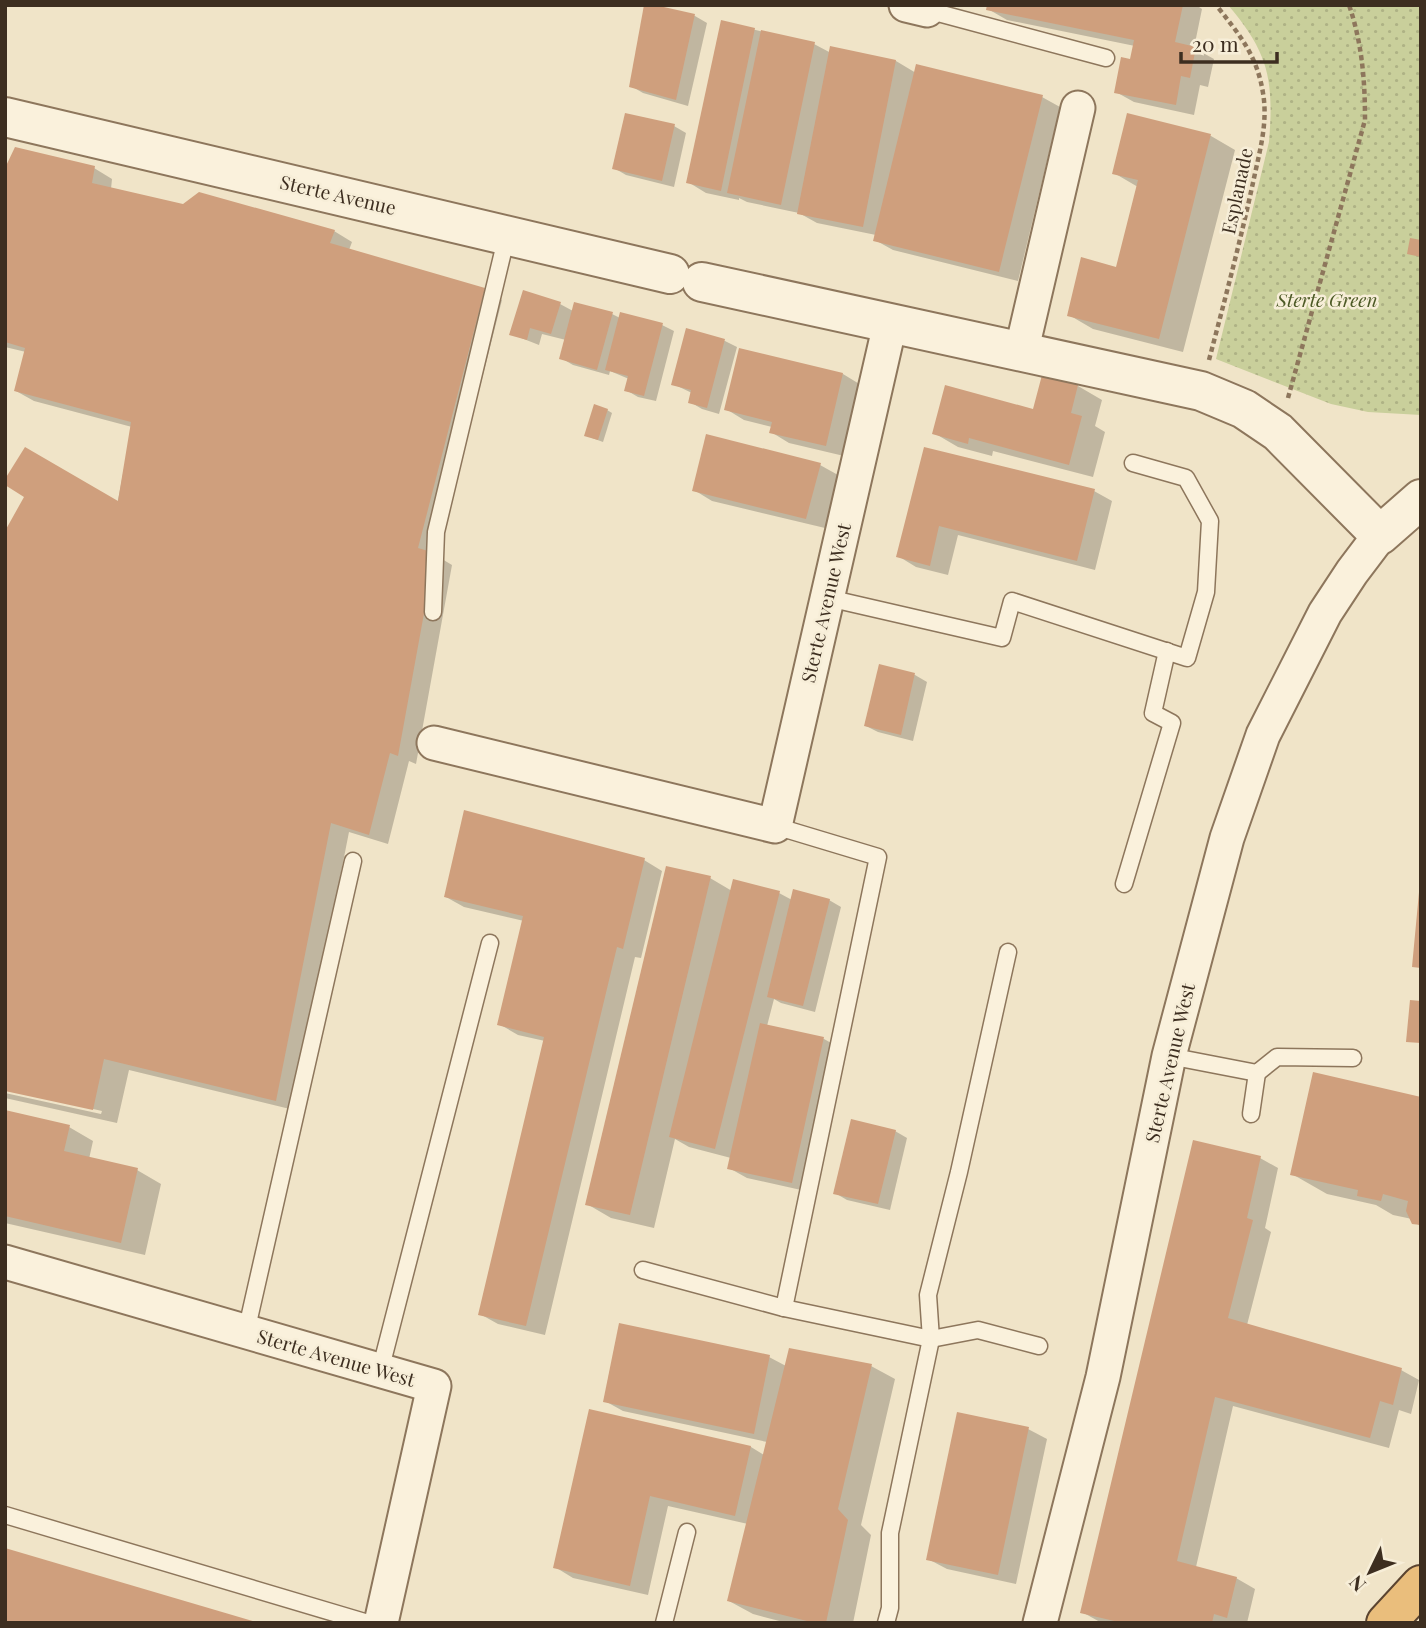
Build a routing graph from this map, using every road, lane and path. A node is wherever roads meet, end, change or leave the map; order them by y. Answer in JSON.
{"nodes":[{"id":1,"x":1216,"y":5,"type":"edge"},
{"id":2,"x":1349,"y":5,"type":"edge"},
{"id":3,"x":917,"y":8,"type":"edge"},
{"id":4,"x":1107,"y":58,"type":"dead end"},
{"id":5,"x":1078,"y":108,"type":"dead end"},
{"id":6,"x":5,"y":117,"type":"edge"},
{"id":7,"x":507,"y":235,"type":"junction"},
{"id":8,"x":890,"y":324,"type":"junction"},
{"id":9,"x":1021,"y":353,"type":"junction"},
{"id":10,"x":1201,"y":391,"type":"junction"},
{"id":11,"x":1278,"y":432,"type":"junction"},
{"id":12,"x":1133,"y":463,"type":"dead end"},
{"id":13,"x":1421,"y":499,"type":"edge"},
{"id":14,"x":1380,"y":535,"type":"junction"},
{"id":15,"x":828,"y":598,"type":"junction"},
{"id":16,"x":433,"y":612,"type":"dead end"},
{"id":17,"x":1167,"y":651,"type":"junction"},
{"id":18,"x":434,"y":743,"type":"dead end"},
{"id":19,"x":775,"y":826,"type":"junction"},
{"id":20,"x":353,"y":860,"type":"dead end"},
{"id":21,"x":1124,"y":884,"type":"dead end"},
{"id":22,"x":490,"y":943,"type":"dead end"},
{"id":23,"x":1008,"y":952,"type":"dead end"},
{"id":24,"x":1169,"y":1056,"type":"junction"},
{"id":25,"x":1353,"y":1058,"type":"dead end"},
{"id":26,"x":1257,"y":1073,"type":"junction"},
{"id":27,"x":1251,"y":1114,"type":"dead end"},
{"id":28,"x":5,"y":1262,"type":"edge"},
{"id":29,"x":643,"y":1270,"type":"dead end"},
{"id":30,"x":784,"y":1308,"type":"junction"},
{"id":31,"x":246,"y":1332,"type":"junction"},
{"id":32,"x":931,"y":1339,"type":"junction"},
{"id":33,"x":1039,"y":1346,"type":"dead end"},
{"id":34,"x":380,"y":1371,"type":"junction"},
{"id":35,"x":5,"y":1514,"type":"edge"},
{"id":36,"x":687,"y":1532,"type":"dead end"},
{"id":37,"x":1421,"y":1585,"type":"edge"},
{"id":38,"x":368,"y":1623,"type":"edge"},
{"id":39,"x":381,"y":1623,"type":"edge"},
{"id":40,"x":664,"y":1623,"type":"edge"},
{"id":41,"x":886,"y":1623,"type":"edge"},
{"id":42,"x":1040,"y":1623,"type":"edge"},
{"id":43,"x":1386,"y":1623,"type":"edge"}],
"edges":[{"from":1,"to":10,"type":"path","name":"Esplanade"},
{"from":2,"to":11,"type":"path"},
{"from":3,"to":4,"type":"lane"},
{"from":5,"to":9,"type":"street"},
{"from":6,"to":7,"type":"street","name":"Sterte Avenue"},
{"from":7,"to":8,"type":"street","name":"Sterte Avenue"},
{"from":7,"to":16,"type":"lane"},
{"from":8,"to":9,"type":"street"},
{"from":8,"to":15,"type":"street","name":"Sterte Avenue West"},
{"from":9,"to":10,"type":"street"},
{"from":10,"to":11,"type":"street"},
{"from":11,"to":14,"type":"street"},
{"from":12,"to":17,"type":"lane"},
{"from":13,"to":14,"type":"street","name":"Sterte Avenue West"},
{"from":14,"to":24,"type":"street","name":"Sterte Avenue West"},
{"from":15,"to":17,"type":"lane"},
{"from":15,"to":19,"type":"street","name":"Sterte Avenue West"},
{"from":17,"to":21,"type":"lane"},
{"from":18,"to":19,"type":"street"},
{"from":19,"to":30,"type":"lane"},
{"from":20,"to":31,"type":"lane"},
{"from":22,"to":34,"type":"lane"},
{"from":23,"to":32,"type":"lane"},
{"from":24,"to":26,"type":"lane"},
{"from":24,"to":42,"type":"street","name":"Sterte Avenue West"},
{"from":25,"to":26,"type":"lane"},
{"from":26,"to":27,"type":"lane"},
{"from":28,"to":31,"type":"street","name":"Sterte Avenue West"},
{"from":29,"to":30,"type":"lane"},
{"from":30,"to":32,"type":"lane"},
{"from":31,"to":34,"type":"street","name":"Sterte Avenue West"},
{"from":32,"to":33,"type":"lane"},
{"from":32,"to":41,"type":"lane"},
{"from":34,"to":39,"type":"street","name":"Sterte Avenue West"},
{"from":35,"to":38,"type":"lane"},
{"from":36,"to":40,"type":"lane"},
{"from":37,"to":43,"type":"highway"}]}
